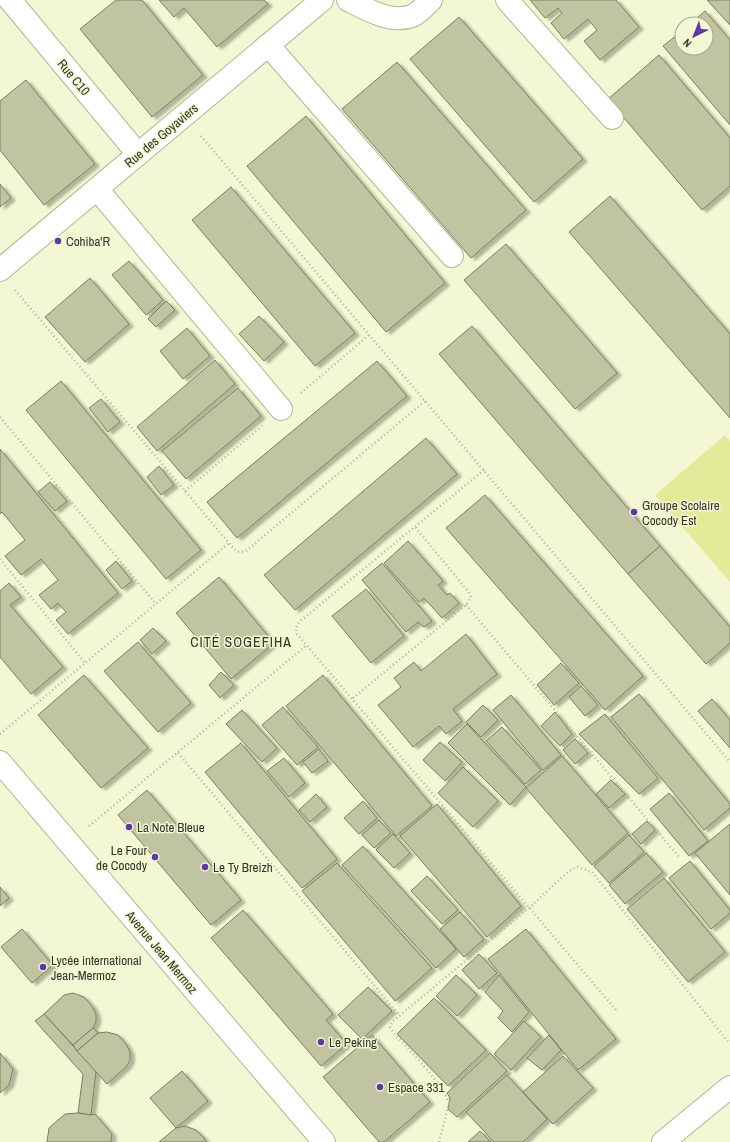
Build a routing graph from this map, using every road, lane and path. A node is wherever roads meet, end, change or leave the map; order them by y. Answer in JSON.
{"nodes":[{"id":1,"x":10,"y":0,"type":"edge"},
{"id":2,"x":322,"y":0,"type":"edge"},
{"id":3,"x":348,"y":0,"type":"edge"},
{"id":4,"x":431,"y":0,"type":"edge"},
{"id":5,"x":507,"y":0,"type":"edge"},
{"id":6,"x":268,"y":45,"type":"junction"},
{"id":7,"x":184,"y":116,"type":"junction"},
{"id":8,"x":612,"y":118,"type":"dead end"},
{"id":9,"x":138,"y":154,"type":"junction"},
{"id":10,"x":97,"y":189,"type":"junction"},
{"id":11,"x":452,"y":256,"type":"dead end"},
{"id":12,"x":5,"y":277,"type":"edge"},
{"id":13,"x":425,"y":401,"type":"junction"},
{"id":14,"x":281,"y":409,"type":"dead end"},
{"id":15,"x":0,"y":417,"type":"edge"},
{"id":16,"x":484,"y":470,"type":"junction"},
{"id":17,"x":415,"y":527,"type":"junction"},
{"id":18,"x":229,"y":543,"type":"junction"},
{"id":19,"x":0,"y":559,"type":"edge"},
{"id":20,"x":156,"y":604,"type":"junction"},
{"id":21,"x":466,"y":604,"type":"junction"},
{"id":22,"x":307,"y":645,"type":"junction"},
{"id":23,"x":85,"y":663,"type":"junction"},
{"id":24,"x":353,"y":698,"type":"junction"},
{"id":25,"x":0,"y":734,"type":"edge"},
{"id":26,"x":178,"y":753,"type":"junction"},
{"id":27,"x":0,"y":762,"type":"edge"},
{"id":28,"x":730,"y":762,"type":"edge"},
{"id":29,"x":69,"y":843,"type":"junction"},
{"id":30,"x":680,"y":857,"type":"dead end"},
{"id":31,"x":529,"y":908,"type":"junction"},
{"id":32,"x":616,"y":1010,"type":"dead end"},
{"id":33,"x":400,"y":1016,"type":"junction"},
{"id":34,"x":730,"y":1044,"type":"edge"},
{"id":35,"x":730,"y":1087,"type":"edge"},
{"id":36,"x":324,"y":1142,"type":"edge"},
{"id":37,"x":439,"y":1142,"type":"edge"},
{"id":38,"x":663,"y":1142,"type":"edge"}],
"edges":[{"from":1,"to":9,"type":"street","name":"Rue C10"},
{"from":2,"to":6,"type":"street","name":"Rue des Goyaviers"},
{"from":3,"to":4,"type":"street"},
{"from":5,"to":8,"type":"street"},
{"from":6,"to":7,"type":"street","name":"Rue des Goyaviers"},
{"from":6,"to":11,"type":"street"},
{"from":7,"to":9,"type":"street","name":"Rue des Goyaviers"},
{"from":7,"to":13,"type":"path"},
{"from":9,"to":10,"type":"street","name":"Rue des Goyaviers"},
{"from":10,"to":12,"type":"street","name":"Rue des Goyaviers"},
{"from":10,"to":14,"type":"street"},
{"from":12,"to":18,"type":"path"},
{"from":13,"to":16,"type":"path"},
{"from":13,"to":18,"type":"path"},
{"from":15,"to":20,"type":"path"},
{"from":16,"to":17,"type":"path"},
{"from":16,"to":28,"type":"path"},
{"from":17,"to":21,"type":"path"},
{"from":17,"to":22,"type":"path"},
{"from":18,"to":20,"type":"path"},
{"from":19,"to":23,"type":"path"},
{"from":20,"to":23,"type":"path"},
{"from":21,"to":24,"type":"path"},
{"from":21,"to":30,"type":"path"},
{"from":22,"to":24,"type":"path"},
{"from":22,"to":26,"type":"path"},
{"from":23,"to":25,"type":"path"},
{"from":24,"to":31,"type":"path"},
{"from":26,"to":29,"type":"path"},
{"from":26,"to":33,"type":"path"},
{"from":27,"to":29,"type":"street","name":"Avenue Jean Mermoz"},
{"from":29,"to":36,"type":"street","name":"Avenue Jean Mermoz"},
{"from":31,"to":32,"type":"path"},
{"from":31,"to":33,"type":"path"},
{"from":31,"to":34,"type":"path"},
{"from":33,"to":37,"type":"path"},
{"from":35,"to":38,"type":"street"}]}
